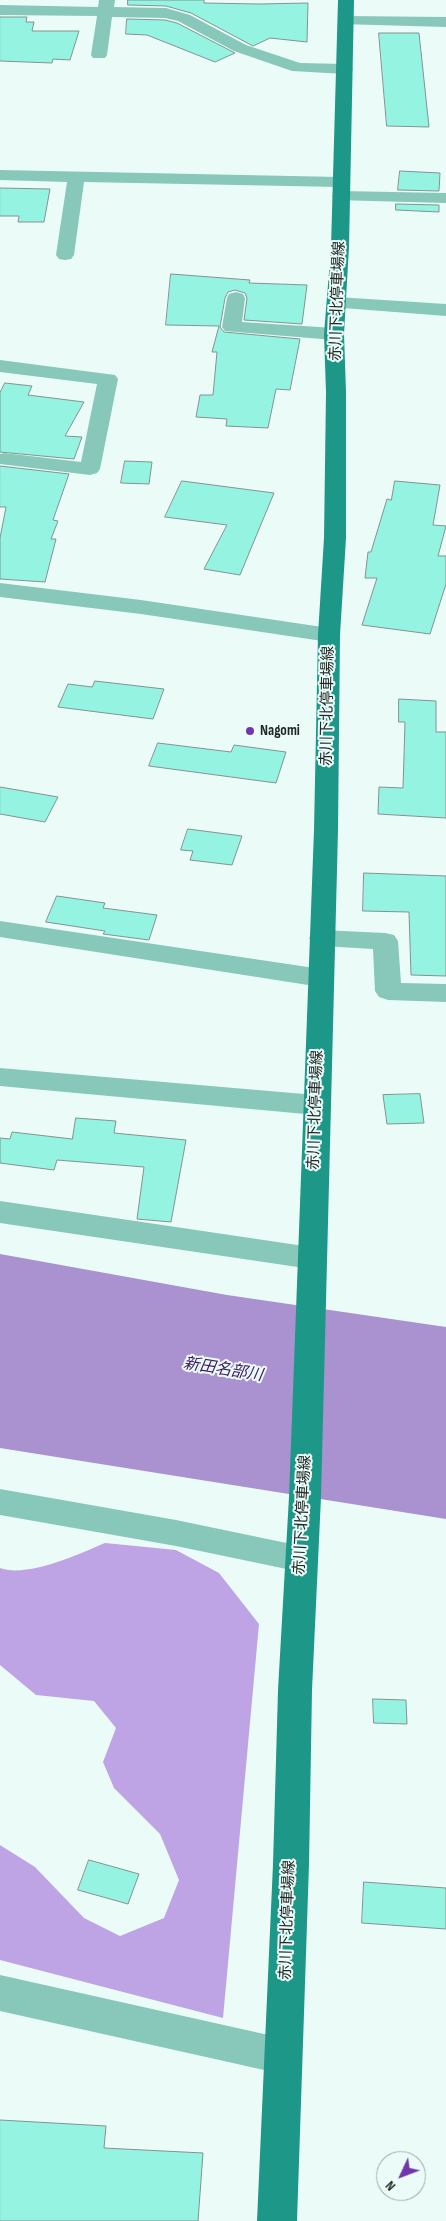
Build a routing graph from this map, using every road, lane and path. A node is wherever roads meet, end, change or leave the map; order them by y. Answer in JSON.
{"nodes":[{"id":1,"x":346,"y":0,"type":"edge"},
{"id":2,"x":106,"y":5,"type":"edge"},
{"id":3,"x":0,"y":10,"type":"edge"},
{"id":4,"x":346,"y":21,"type":"junction"},
{"id":5,"x":446,"y":22,"type":"edge"},
{"id":6,"x":99,"y":55,"type":"dead end"},
{"id":7,"x":345,"y":70,"type":"junction"},
{"id":8,"x":0,"y":175,"type":"edge"},
{"id":9,"x":76,"y":177,"type":"junction"},
{"id":10,"x":341,"y":189,"type":"junction"},
{"id":11,"x":446,"y":198,"type":"edge"},
{"id":12,"x":65,"y":255,"type":"dead end"},
{"id":13,"x":236,"y":298,"type":"dead end"},
{"id":14,"x":337,"y":303,"type":"junction"},
{"id":15,"x":446,"y":310,"type":"edge"},
{"id":16,"x":334,"y":334,"type":"junction"},
{"id":17,"x":0,"y":366,"type":"edge"},
{"id":18,"x":1,"y":465,"type":"edge"},
{"id":19,"x":0,"y":590,"type":"edge"},
{"id":20,"x":330,"y":636,"type":"junction"},
{"id":21,"x":0,"y":929,"type":"edge"},
{"id":22,"x":322,"y":938,"type":"junction"},
{"id":23,"x":321,"y":978,"type":"junction"},
{"id":24,"x":446,"y":993,"type":"edge"},
{"id":25,"x":0,"y":1078,"type":"edge"},
{"id":26,"x":316,"y":1105,"type":"junction"},
{"id":27,"x":0,"y":1212,"type":"edge"},
{"id":28,"x":311,"y":1263,"type":"junction"},
{"id":29,"x":0,"y":1502,"type":"edge"},
{"id":30,"x":300,"y":1559,"type":"junction"},
{"id":31,"x":0,"y":1993,"type":"edge"},
{"id":32,"x":282,"y":2056,"type":"junction"},
{"id":33,"x":277,"y":2221,"type":"edge"}],
"edges":[{"from":1,"to":4,"type":"main road","name":"赤川下北停車場線"},
{"from":2,"to":3,"type":"street"},
{"from":2,"to":6,"type":"street"},
{"from":2,"to":7,"type":"street"},
{"from":4,"to":5,"type":"street"},
{"from":4,"to":7,"type":"main road","name":"赤川下北停車場線"},
{"from":7,"to":10,"type":"main road","name":"赤川下北停車場線"},
{"from":8,"to":9,"type":"street"},
{"from":9,"to":10,"type":"street"},
{"from":9,"to":12,"type":"street"},
{"from":10,"to":11,"type":"street"},
{"from":10,"to":14,"type":"main road","name":"赤川下北停車場線"},
{"from":13,"to":16,"type":"street"},
{"from":14,"to":15,"type":"street"},
{"from":14,"to":16,"type":"main road","name":"赤川下北停車場線"},
{"from":16,"to":20,"type":"main road","name":"赤川下北停車場線"},
{"from":17,"to":18,"type":"street"},
{"from":19,"to":20,"type":"street"},
{"from":20,"to":22,"type":"main road","name":"赤川下北停車場線"},
{"from":21,"to":23,"type":"street"},
{"from":22,"to":23,"type":"main road","name":"赤川下北停車場線"},
{"from":22,"to":24,"type":"street"},
{"from":23,"to":26,"type":"main road","name":"赤川下北停車場線"},
{"from":25,"to":26,"type":"street"},
{"from":26,"to":28,"type":"main road","name":"赤川下北停車場線"},
{"from":27,"to":28,"type":"street"},
{"from":28,"to":30,"type":"main road","name":"赤川下北停車場線"},
{"from":29,"to":30,"type":"street"},
{"from":30,"to":32,"type":"main road","name":"赤川下北停車場線"},
{"from":31,"to":32,"type":"street"},
{"from":32,"to":33,"type":"main road","name":"赤川下北停車場線"}]}
